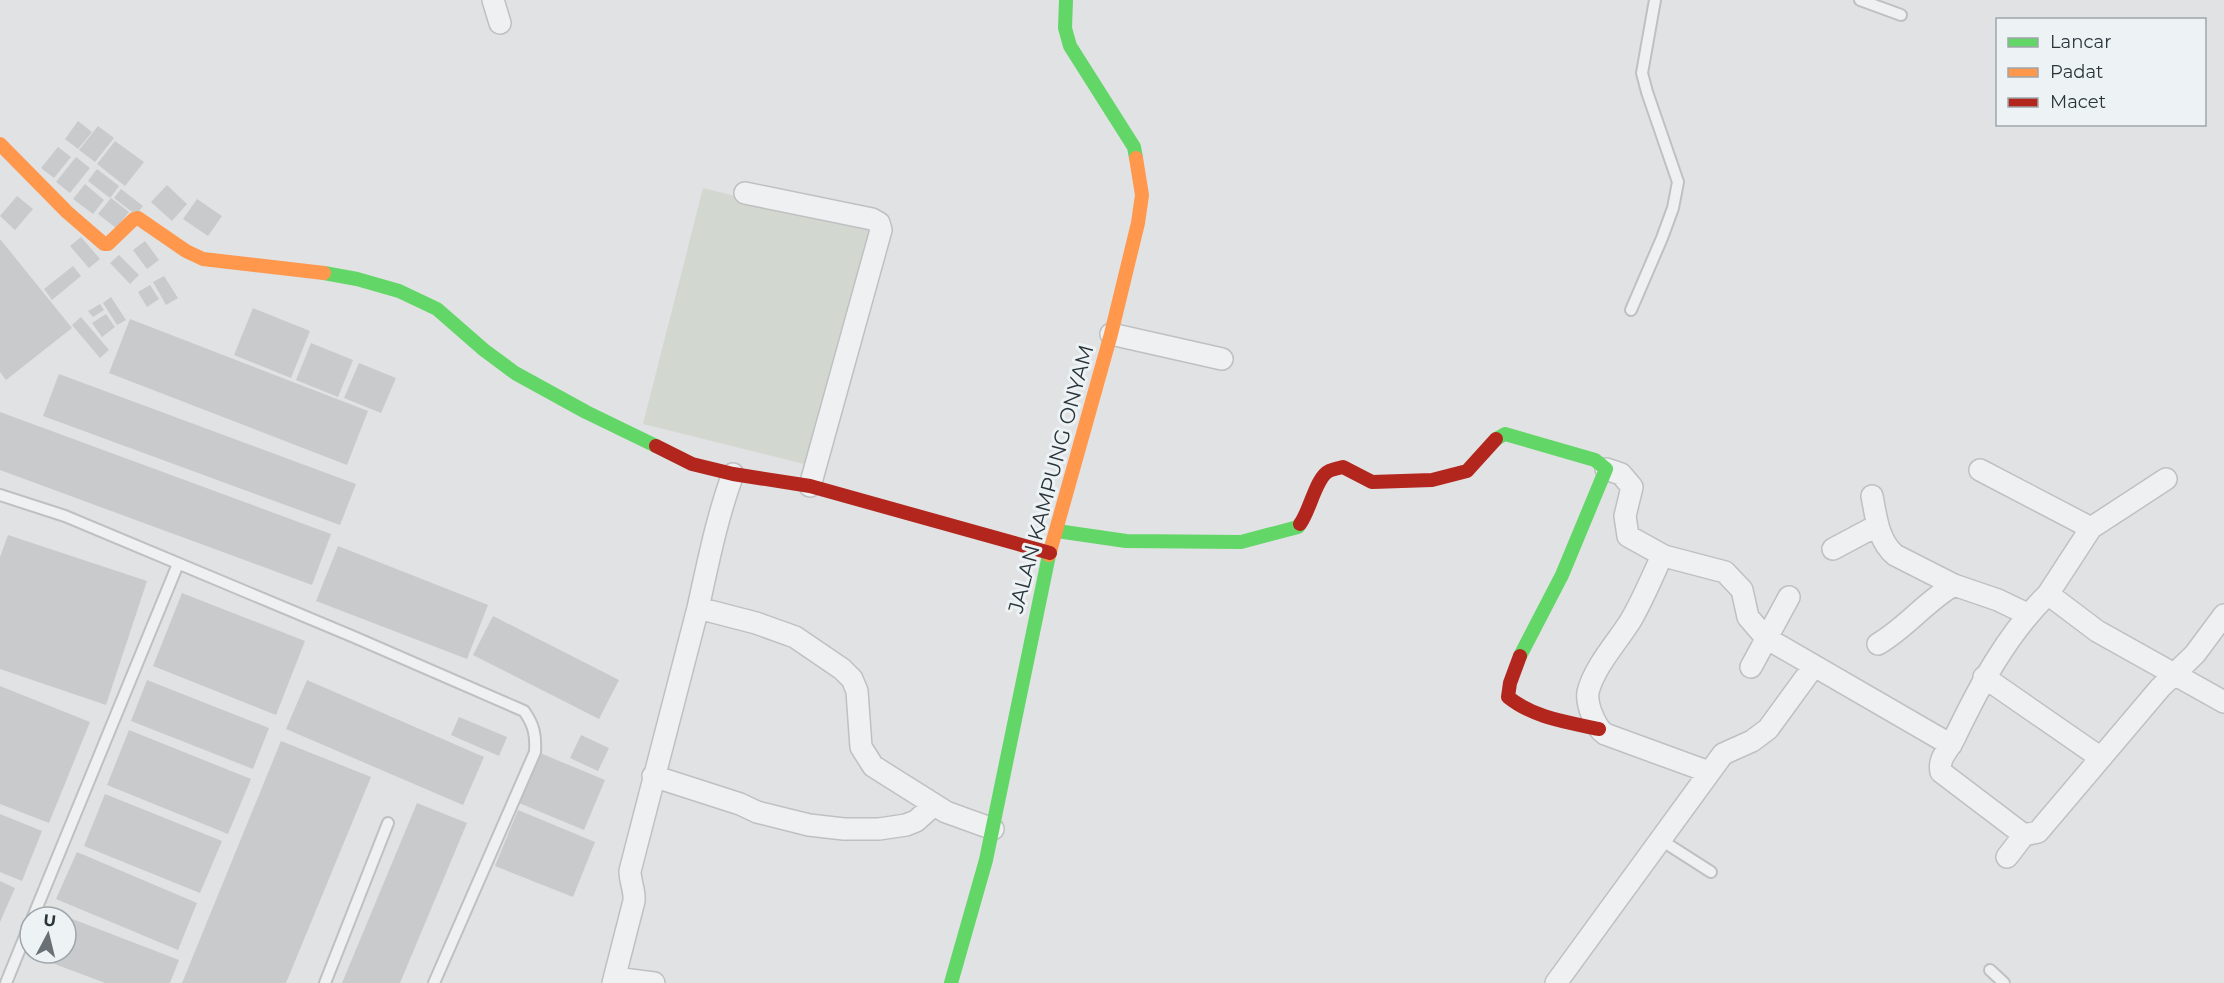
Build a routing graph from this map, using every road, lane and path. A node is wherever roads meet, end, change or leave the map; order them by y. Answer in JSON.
{"nodes":[{"id":1,"x":494,"y":0,"type":"edge"},
{"id":2,"x":1066,"y":0,"type":"edge"},
{"id":3,"x":1655,"y":0,"type":"edge"},
{"id":4,"x":1860,"y":0,"type":"edge"},
{"id":5,"x":1901,"y":15,"type":"dead end"},
{"id":6,"x":500,"y":23,"type":"dead end"},
{"id":7,"x":0,"y":144,"type":"edge"},
{"id":8,"x":745,"y":193,"type":"dead end"},
{"id":9,"x":1631,"y":310,"type":"dead end"},
{"id":10,"x":1111,"y":334,"type":"junction"},
{"id":11,"x":1222,"y":359,"type":"dead end"},
{"id":12,"x":1606,"y":469,"type":"junction"},
{"id":13,"x":1980,"y":470,"type":"dead end"},
{"id":14,"x":733,"y":474,"type":"junction"},
{"id":15,"x":2166,"y":479,"type":"dead end"},
{"id":16,"x":810,"y":486,"type":"junction"},
{"id":17,"x":0,"y":495,"type":"edge"},
{"id":18,"x":1872,"y":496,"type":"dead end"},
{"id":19,"x":1878,"y":525,"type":"junction"},
{"id":20,"x":2091,"y":528,"type":"junction"},
{"id":21,"x":1057,"y":531,"type":"junction"},
{"id":22,"x":1833,"y":549,"type":"dead end"},
{"id":23,"x":1050,"y":553,"type":"junction"},
{"id":24,"x":1664,"y":556,"type":"junction"},
{"id":25,"x":178,"y":564,"type":"junction"},
{"id":26,"x":1954,"y":585,"type":"junction"},
{"id":27,"x":2048,"y":594,"type":"junction"},
{"id":28,"x":1789,"y":597,"type":"dead end"},
{"id":29,"x":698,"y":608,"type":"junction"},
{"id":30,"x":2027,"y":614,"type":"junction"},
{"id":31,"x":2224,"y":615,"type":"edge"},
{"id":32,"x":1766,"y":639,"type":"junction"},
{"id":33,"x":1878,"y":644,"type":"dead end"},
{"id":34,"x":1814,"y":666,"type":"junction"},
{"id":35,"x":1751,"y":667,"type":"dead end"},
{"id":36,"x":2173,"y":674,"type":"junction"},
{"id":37,"x":1984,"y":677,"type":"junction"},
{"id":38,"x":2224,"y":702,"type":"edge"},
{"id":39,"x":1599,"y":729,"type":"junction"},
{"id":40,"x":1951,"y":745,"type":"junction"},
{"id":41,"x":2101,"y":758,"type":"junction"},
{"id":42,"x":1709,"y":772,"type":"junction"},
{"id":43,"x":653,"y":776,"type":"junction"},
{"id":44,"x":934,"y":805,"type":"junction"},
{"id":45,"x":388,"y":823,"type":"dead end"},
{"id":46,"x":993,"y":829,"type":"junction"},
{"id":47,"x":2024,"y":835,"type":"junction"},
{"id":48,"x":1661,"y":840,"type":"junction"},
{"id":49,"x":2007,"y":857,"type":"dead end"},
{"id":50,"x":1711,"y":872,"type":"dead end"},
{"id":51,"x":38,"y":905,"type":"edge"},
{"id":52,"x":18,"y":954,"type":"edge"},
{"id":53,"x":1990,"y":970,"type":"dead end"},
{"id":54,"x":614,"y":981,"type":"edge"},
{"id":55,"x":6,"y":983,"type":"edge"},
{"id":56,"x":325,"y":983,"type":"edge"},
{"id":57,"x":434,"y":983,"type":"edge"},
{"id":58,"x":654,"y":983,"type":"edge"},
{"id":59,"x":951,"y":983,"type":"edge"},
{"id":60,"x":1556,"y":983,"type":"edge"},
{"id":61,"x":2004,"y":983,"type":"edge"}],
"edges":[{"from":1,"to":6,"type":"street"},
{"from":2,"to":10,"type":"street","name":"JALAN KAMPUNG ONYAM"},
{"from":3,"to":9,"type":"lane"},
{"from":4,"to":5,"type":"lane"},
{"from":7,"to":14,"type":"street"},
{"from":8,"to":16,"type":"street"},
{"from":10,"to":11,"type":"street"},
{"from":10,"to":21,"type":"street","name":"JALAN KAMPUNG ONYAM"},
{"from":12,"to":21,"type":"street"},
{"from":12,"to":24,"type":"street"},
{"from":12,"to":39,"type":"street"},
{"from":13,"to":20,"type":"street"},
{"from":14,"to":16,"type":"street"},
{"from":14,"to":29,"type":"street"},
{"from":15,"to":20,"type":"street"},
{"from":16,"to":23,"type":"street"},
{"from":17,"to":25,"type":"lane"},
{"from":18,"to":19,"type":"street"},
{"from":19,"to":22,"type":"street"},
{"from":19,"to":26,"type":"street"},
{"from":20,"to":27,"type":"street"},
{"from":21,"to":23,"type":"street","name":"JALAN KAMPUNG ONYAM"},
{"from":23,"to":46,"type":"street","name":"JALAN KAMPUNG ONYAM"},
{"from":24,"to":32,"type":"street"},
{"from":24,"to":39,"type":"street"},
{"from":25,"to":51,"type":"lane"},
{"from":25,"to":57,"type":"lane"},
{"from":26,"to":30,"type":"street"},
{"from":26,"to":33,"type":"street"},
{"from":27,"to":30,"type":"street"},
{"from":27,"to":36,"type":"street"},
{"from":28,"to":32,"type":"street"},
{"from":29,"to":43,"type":"street"},
{"from":29,"to":44,"type":"street"},
{"from":30,"to":37,"type":"street"},
{"from":31,"to":36,"type":"street"},
{"from":32,"to":34,"type":"street"},
{"from":32,"to":35,"type":"street"},
{"from":34,"to":40,"type":"street"},
{"from":34,"to":42,"type":"street"},
{"from":36,"to":38,"type":"street"},
{"from":36,"to":41,"type":"street"},
{"from":37,"to":40,"type":"street"},
{"from":37,"to":41,"type":"street"},
{"from":39,"to":42,"type":"street"},
{"from":40,"to":47,"type":"street"},
{"from":41,"to":47,"type":"street"},
{"from":42,"to":48,"type":"street"},
{"from":43,"to":44,"type":"street"},
{"from":43,"to":54,"type":"street"},
{"from":44,"to":46,"type":"street"},
{"from":45,"to":56,"type":"lane"},
{"from":46,"to":59,"type":"street","name":"JALAN KAMPUNG ONYAM"},
{"from":47,"to":49,"type":"street"},
{"from":48,"to":50,"type":"lane"},
{"from":48,"to":60,"type":"street"},
{"from":52,"to":55,"type":"lane"},
{"from":53,"to":61,"type":"lane"},
{"from":54,"to":58,"type":"street"}]}
